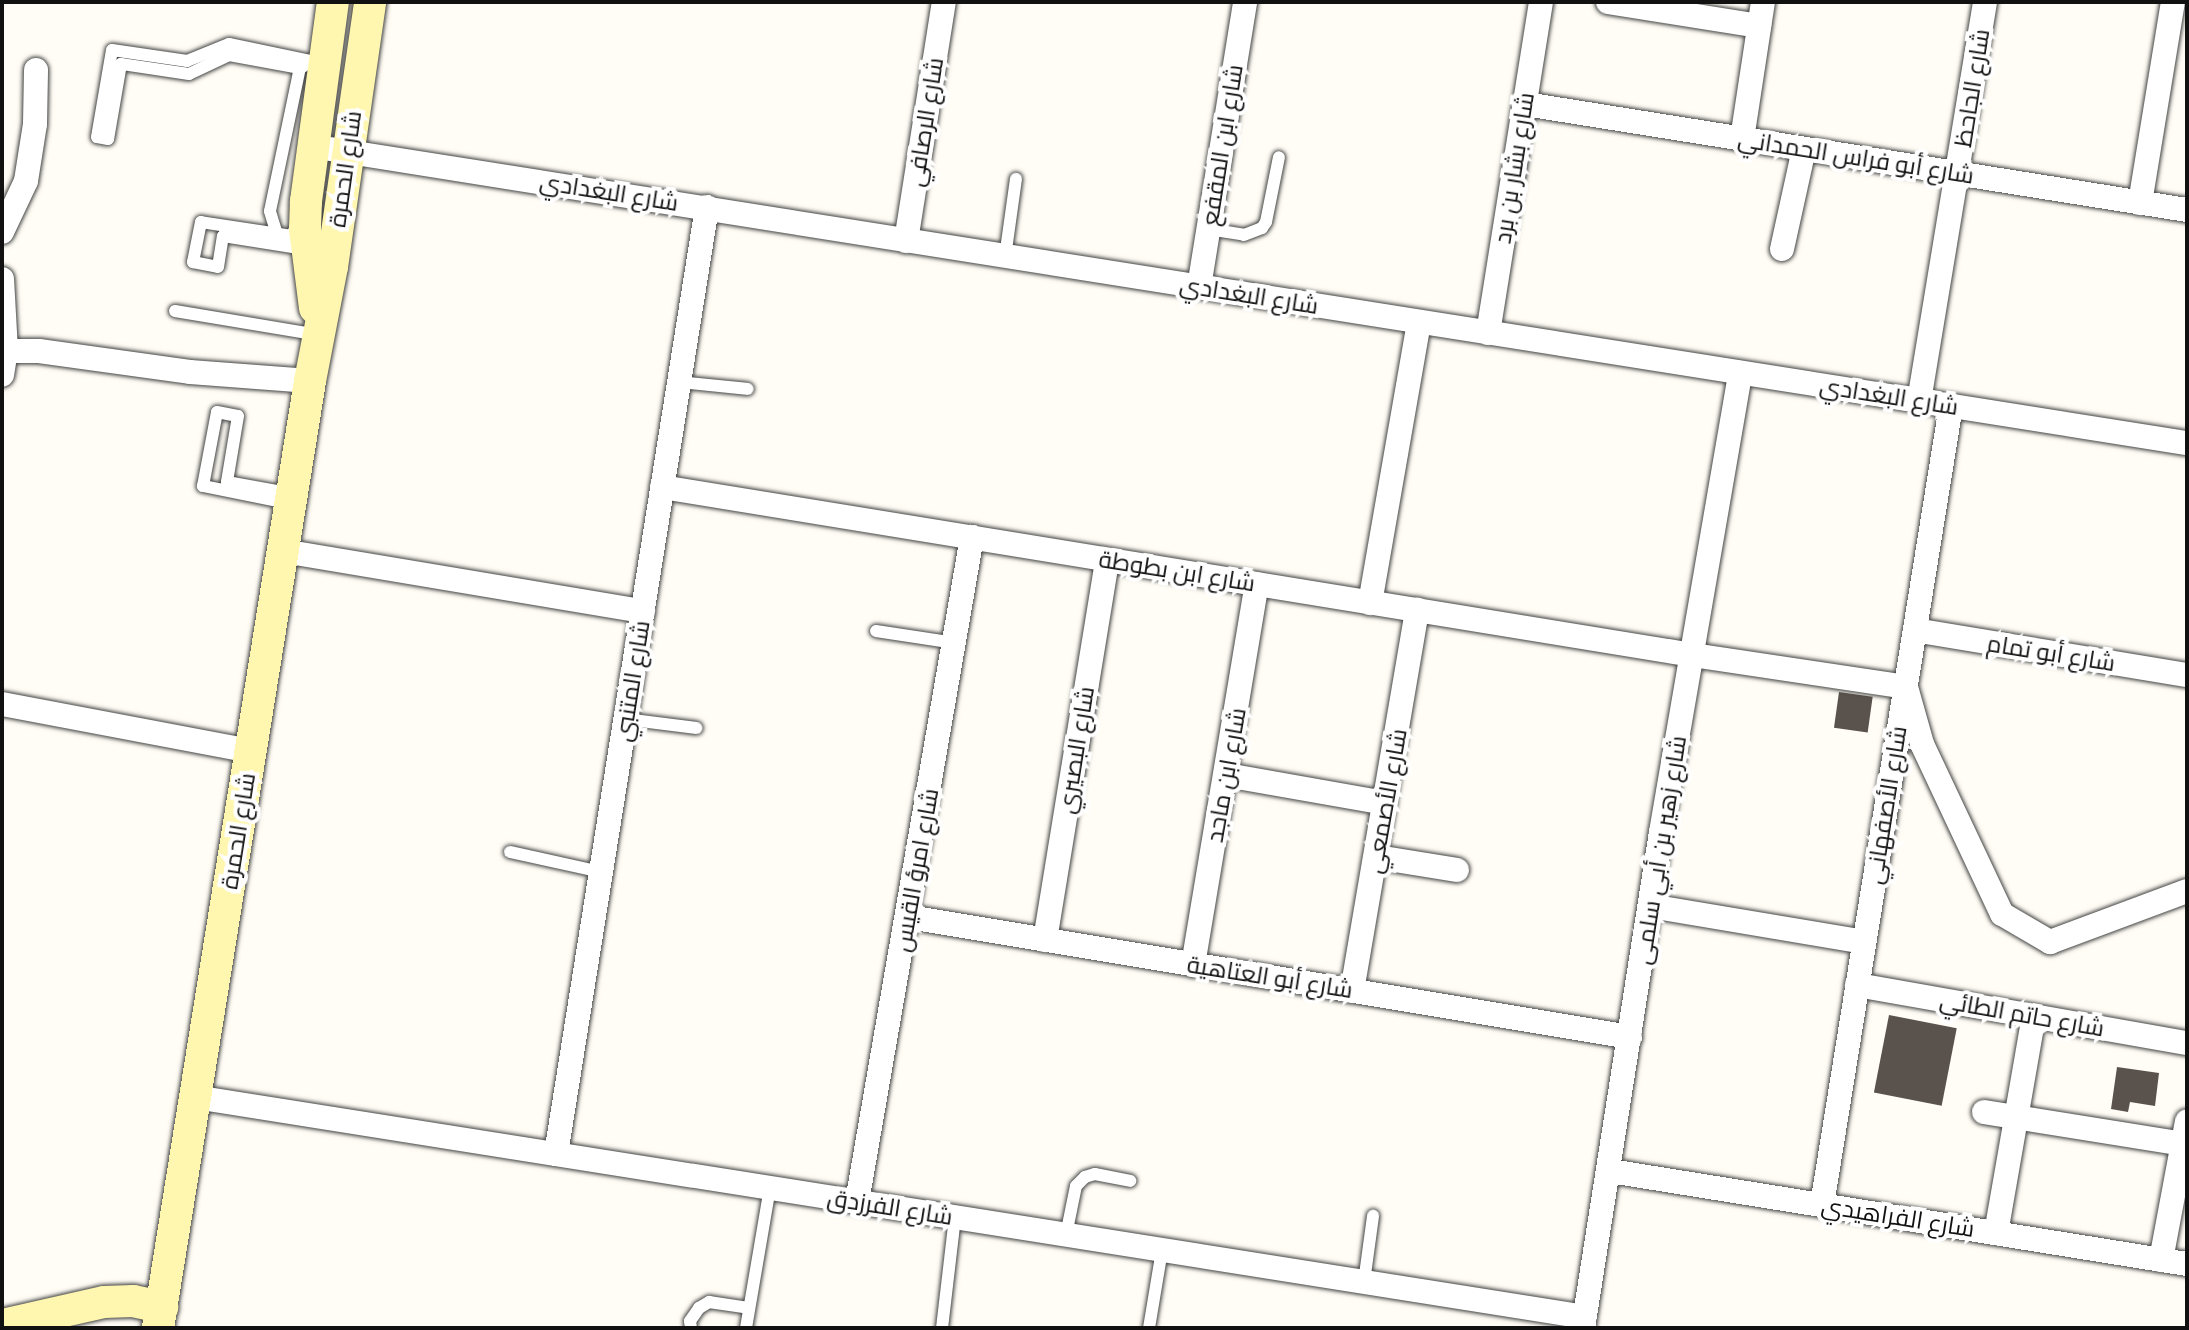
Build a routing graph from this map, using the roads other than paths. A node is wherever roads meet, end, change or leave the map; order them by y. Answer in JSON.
{"nodes":[{"id":1,"x":333,"y":2,"type":"edge"},
{"id":2,"x":370,"y":2,"type":"edge"},
{"id":3,"x":389,"y":2,"type":"edge"},
{"id":4,"x":944,"y":2,"type":"edge"},
{"id":5,"x":1245,"y":2,"type":"edge"},
{"id":6,"x":1541,"y":2,"type":"edge"},
{"id":7,"x":1608,"y":2,"type":"edge"},
{"id":8,"x":1763,"y":2,"type":"edge"},
{"id":9,"x":1985,"y":2,"type":"edge"},
{"id":10,"x":2173,"y":2,"type":"edge"},
{"id":11,"x":1759,"y":26,"type":"junction"},
{"id":12,"x":312,"y":56,"type":"junction"},
{"id":13,"x":360,"y":60,"type":"junction"},
{"id":14,"x":36,"y":70,"type":"dead end"},
{"id":15,"x":1525,"y":104,"type":"junction"},
{"id":16,"x":1742,"y":139,"type":"junction"},
{"id":17,"x":311,"y":146,"type":"junction"},
{"id":18,"x":1804,"y":149,"type":"junction"},
{"id":19,"x":348,"y":151,"type":"junction"},
{"id":20,"x":1279,"y":157,"type":"dead end"},
{"id":21,"x":1959,"y":174,"type":"junction"},
{"id":22,"x":1016,"y":179,"type":"dead end"},
{"id":23,"x":2140,"y":203,"type":"junction"},
{"id":24,"x":707,"y":207,"type":"junction"},
{"id":25,"x":2187,"y":210,"type":"edge"},
{"id":26,"x":1208,"y":229,"type":"junction"},
{"id":27,"x":2,"y":232,"type":"edge"},
{"id":28,"x":906,"y":241,"type":"junction"},
{"id":29,"x":288,"y":242,"type":"junction"},
{"id":30,"x":1782,"y":249,"type":"dead end"},
{"id":31,"x":1005,"y":257,"type":"junction"},
{"id":32,"x":2,"y":279,"type":"edge"},
{"id":33,"x":1199,"y":287,"type":"junction"},
{"id":34,"x":175,"y":311,"type":"dead end"},
{"id":35,"x":1419,"y":322,"type":"junction"},
{"id":36,"x":1488,"y":333,"type":"junction"},
{"id":37,"x":319,"y":335,"type":"junction"},
{"id":38,"x":4,"y":350,"type":"edge"},
{"id":39,"x":1740,"y":373,"type":"junction"},
{"id":40,"x":2,"y":375,"type":"edge"},
{"id":41,"x":310,"y":381,"type":"junction"},
{"id":42,"x":679,"y":382,"type":"junction"},
{"id":43,"x":748,"y":389,"type":"dead end"},
{"id":44,"x":1919,"y":401,"type":"junction"},
{"id":45,"x":1951,"y":406,"type":"junction"},
{"id":46,"x":2187,"y":443,"type":"edge"},
{"id":47,"x":662,"y":487,"type":"junction"},
{"id":48,"x":292,"y":499,"type":"junction"},
{"id":49,"x":972,"y":537,"type":"junction"},
{"id":50,"x":283,"y":551,"type":"junction"},
{"id":51,"x":1107,"y":560,"type":"junction"},
{"id":52,"x":1257,"y":584,"type":"junction"},
{"id":53,"x":1370,"y":603,"type":"junction"},
{"id":54,"x":1417,"y":610,"type":"junction"},
{"id":55,"x":643,"y":611,"type":"junction"},
{"id":56,"x":1915,"y":630,"type":"junction"},
{"id":57,"x":876,"y":631,"type":"dead end"},
{"id":58,"x":955,"y":643,"type":"junction"},
{"id":59,"x":1692,"y":655,"type":"junction"},
{"id":60,"x":2187,"y":675,"type":"edge"},
{"id":61,"x":1906,"y":687,"type":"junction"},
{"id":62,"x":2,"y":704,"type":"edge"},
{"id":63,"x":625,"y":719,"type":"junction"},
{"id":64,"x":696,"y":728,"type":"dead end"},
{"id":65,"x":251,"y":751,"type":"junction"},
{"id":66,"x":1226,"y":775,"type":"junction"},
{"id":67,"x":1385,"y":803,"type":"junction"},
{"id":68,"x":510,"y":852,"type":"dead end"},
{"id":69,"x":1377,"y":857,"type":"junction"},
{"id":70,"x":1457,"y":870,"type":"dead end"},
{"id":71,"x":601,"y":872,"type":"junction"},
{"id":72,"x":2187,"y":891,"type":"edge"},
{"id":73,"x":1650,"y":906,"type":"junction"},
{"id":74,"x":909,"y":917,"type":"junction"},
{"id":75,"x":1045,"y":940,"type":"junction"},
{"id":76,"x":1864,"y":942,"type":"junction"},
{"id":77,"x":1193,"y":965,"type":"junction"},
{"id":78,"x":1857,"y":985,"type":"junction"},
{"id":79,"x":1352,"y":991,"type":"junction"},
{"id":80,"x":2034,"y":1016,"type":"junction"},
{"id":81,"x":1630,"y":1037,"type":"junction"},
{"id":82,"x":2187,"y":1043,"type":"edge"},
{"id":83,"x":195,"y":1097,"type":"junction"},
{"id":84,"x":1984,"y":1112,"type":"dead end"},
{"id":85,"x":2017,"y":1117,"type":"junction"},
{"id":86,"x":2185,"y":1132,"type":"edge"},
{"id":87,"x":556,"y":1154,"type":"junction"},
{"id":88,"x":1610,"y":1171,"type":"junction"},
{"id":89,"x":1130,"y":1181,"type":"dead end"},
{"id":90,"x":770,"y":1188,"type":"junction"},
{"id":91,"x":857,"y":1202,"type":"junction"},
{"id":92,"x":1822,"y":1205,"type":"junction"},
{"id":93,"x":1373,"y":1216,"type":"dead end"},
{"id":94,"x":955,"y":1217,"type":"junction"},
{"id":95,"x":1996,"y":1233,"type":"junction"},
{"id":96,"x":1066,"y":1235,"type":"junction"},
{"id":97,"x":1162,"y":1250,"type":"junction"},
{"id":98,"x":2161,"y":1260,"type":"junction"},
{"id":99,"x":2187,"y":1264,"type":"edge"},
{"id":100,"x":1364,"y":1282,"type":"junction"},
{"id":101,"x":749,"y":1308,"type":"junction"},
{"id":102,"x":160,"y":1317,"type":"edge"},
{"id":103,"x":1584,"y":1322,"type":"edge"},
{"id":104,"x":2,"y":1325,"type":"edge"},
{"id":105,"x":691,"y":1328,"type":"edge"},
{"id":106,"x":746,"y":1328,"type":"edge"},
{"id":107,"x":942,"y":1328,"type":"edge"},
{"id":108,"x":1149,"y":1328,"type":"edge"}],
"edges":[{"from":1,"to":12,"type":"street","name":"شارع الحمرة"},
{"from":2,"to":13,"type":"street","name":"شارع الحمرة"},
{"from":3,"to":13,"type":"street"},
{"from":4,"to":28,"type":"street","name":"شارع الرصافي"},
{"from":5,"to":26,"type":"street","name":"شارع ابن المقفع"},
{"from":6,"to":15,"type":"street","name":"شارع بشار بن برد"},
{"from":7,"to":11,"type":"street"},
{"from":8,"to":11,"type":"street"},
{"from":9,"to":21,"type":"street","name":"شارع الجاحظ"},
{"from":10,"to":23,"type":"street"},
{"from":11,"to":16,"type":"street"},
{"from":12,"to":12,"type":"lane"},
{"from":12,"to":17,"type":"street","name":"شارع الحمرة"},
{"from":12,"to":29,"type":"lane"},
{"from":13,"to":19,"type":"street","name":"شارع الحمرة"},
{"from":14,"to":27,"type":"street"},
{"from":15,"to":16,"type":"street","name":"شارع أبو فراس الحمداني"},
{"from":15,"to":36,"type":"street","name":"شارع بشار بن برد"},
{"from":16,"to":18,"type":"street","name":"شارع أبو فراس الحمداني"},
{"from":17,"to":19,"type":"street","name":"شارع البغدادي"},
{"from":17,"to":29,"type":"street","name":"شارع الحمرة"},
{"from":18,"to":21,"type":"street","name":"شارع أبو فراس الحمداني"},
{"from":18,"to":30,"type":"street"},
{"from":19,"to":24,"type":"street","name":"شارع البغدادي"},
{"from":19,"to":37,"type":"street","name":"شارع الحمرة"},
{"from":20,"to":26,"type":"lane"},
{"from":21,"to":23,"type":"street","name":"شارع أبو فراس الحمداني"},
{"from":21,"to":44,"type":"street","name":"شارع الجاحظ"},
{"from":22,"to":31,"type":"lane"},
{"from":23,"to":25,"type":"street","name":"شارع أبو فراس الحمداني"},
{"from":24,"to":28,"type":"street","name":"شارع البغدادي"},
{"from":24,"to":42,"type":"street","name":"شارع المتنبي"},
{"from":26,"to":33,"type":"street","name":"شارع ابن المقفع"},
{"from":28,"to":31,"type":"street","name":"شارع البغدادي"},
{"from":29,"to":29,"type":"lane"},
{"from":29,"to":37,"type":"street","name":"شارع الحمرة"},
{"from":31,"to":33,"type":"street","name":"شارع البغدادي"},
{"from":32,"to":38,"type":"street"},
{"from":33,"to":35,"type":"street","name":"شارع البغدادي"},
{"from":34,"to":37,"type":"lane"},
{"from":35,"to":36,"type":"street","name":"شارع البغدادي"},
{"from":35,"to":53,"type":"street"},
{"from":36,"to":39,"type":"street","name":"شارع البغدادي"},
{"from":37,"to":41,"type":"street","name":"شارع الحمرة"},
{"from":38,"to":40,"type":"street"},
{"from":38,"to":41,"type":"street"},
{"from":39,"to":44,"type":"street","name":"شارع البغدادي"},
{"from":39,"to":59,"type":"street","name":"شارع زهير بن أبي سلمى"},
{"from":41,"to":48,"type":"street","name":"شارع الحمرة"},
{"from":42,"to":43,"type":"lane"},
{"from":42,"to":47,"type":"street","name":"شارع المتنبي"},
{"from":44,"to":45,"type":"street","name":"شارع البغدادي"},
{"from":45,"to":46,"type":"street","name":"شارع البغدادي"},
{"from":45,"to":56,"type":"street","name":"شارع الأصفهاني"},
{"from":47,"to":49,"type":"street","name":"شارع ابن بطوطة"},
{"from":47,"to":55,"type":"street","name":"شارع المتنبي"},
{"from":48,"to":48,"type":"lane"},
{"from":48,"to":50,"type":"street","name":"شارع الحمرة"},
{"from":49,"to":51,"type":"street","name":"شارع ابن بطوطة"},
{"from":49,"to":58,"type":"street","name":"شارع امرؤ القيس"},
{"from":50,"to":55,"type":"street"},
{"from":50,"to":65,"type":"street","name":"شارع الحمرة"},
{"from":51,"to":52,"type":"street","name":"شارع ابن بطوطة"},
{"from":51,"to":75,"type":"street","name":"شارع البصيري"},
{"from":52,"to":53,"type":"street","name":"شارع ابن بطوطة"},
{"from":52,"to":66,"type":"street","name":"شارع ابن ماجد"},
{"from":53,"to":54,"type":"street","name":"شارع ابن بطوطة"},
{"from":54,"to":59,"type":"street","name":"شارع ابن بطوطة"},
{"from":54,"to":67,"type":"street","name":"شارع الأصمعي"},
{"from":55,"to":63,"type":"street","name":"شارع المتنبي"},
{"from":56,"to":60,"type":"street","name":"شارع أبو تمام"},
{"from":56,"to":61,"type":"street","name":"شارع الأصفهاني"},
{"from":57,"to":58,"type":"lane"},
{"from":58,"to":74,"type":"street","name":"شارع امرؤ القيس"},
{"from":59,"to":61,"type":"street","name":"شارع ابن بطوطة"},
{"from":59,"to":73,"type":"street","name":"شارع زهير بن أبي سلمى"},
{"from":61,"to":72,"type":"street"},
{"from":61,"to":76,"type":"street","name":"شارع الأصفهاني"},
{"from":62,"to":65,"type":"street"},
{"from":63,"to":64,"type":"lane"},
{"from":63,"to":71,"type":"street","name":"شارع المتنبي"},
{"from":65,"to":83,"type":"street","name":"شارع الحمرة"},
{"from":66,"to":67,"type":"street"},
{"from":66,"to":77,"type":"street","name":"شارع ابن ماجد"},
{"from":67,"to":69,"type":"street","name":"شارع الأصمعي"},
{"from":68,"to":71,"type":"lane"},
{"from":69,"to":70,"type":"street"},
{"from":69,"to":79,"type":"street","name":"شارع الأصمعي"},
{"from":71,"to":87,"type":"street","name":"شارع المتنبي"},
{"from":73,"to":76,"type":"street"},
{"from":73,"to":81,"type":"street","name":"شارع زهير بن أبي سلمى"},
{"from":74,"to":75,"type":"street","name":"شارع أبو العتاهية"},
{"from":74,"to":91,"type":"street","name":"شارع امرؤ القيس"},
{"from":75,"to":77,"type":"street","name":"شارع أبو العتاهية"},
{"from":76,"to":78,"type":"street","name":"شارع الأصفهاني"},
{"from":77,"to":79,"type":"street","name":"شارع أبو العتاهية"},
{"from":78,"to":80,"type":"street","name":"شارع حاتم الطائي"},
{"from":78,"to":92,"type":"street","name":"شارع الأصفهاني"},
{"from":79,"to":81,"type":"street","name":"شارع أبو العتاهية"},
{"from":80,"to":82,"type":"street","name":"شارع حاتم الطائي"},
{"from":80,"to":85,"type":"street"},
{"from":81,"to":88,"type":"street","name":"شارع زهير بن أبي سلمى"},
{"from":83,"to":87,"type":"street","name":"شارع الفرزدق"},
{"from":83,"to":102,"type":"street","name":"شارع الحمرة"},
{"from":84,"to":85,"type":"street"},
{"from":85,"to":86,"type":"street"},
{"from":85,"to":95,"type":"street"},
{"from":86,"to":98,"type":"street"},
{"from":87,"to":90,"type":"street","name":"شارع الفرزدق"},
{"from":88,"to":92,"type":"street","name":"شارع الفراهيدي"},
{"from":88,"to":103,"type":"street","name":"شارع زهير بن أبي سلمى"},
{"from":89,"to":96,"type":"lane"},
{"from":90,"to":91,"type":"street","name":"شارع الفرزدق"},
{"from":90,"to":101,"type":"lane"},
{"from":91,"to":94,"type":"street","name":"شارع الفرزدق"},
{"from":92,"to":95,"type":"street","name":"شارع الفراهيدي"},
{"from":93,"to":100,"type":"lane"},
{"from":94,"to":96,"type":"street","name":"شارع الفرزدق"},
{"from":94,"to":107,"type":"lane"},
{"from":95,"to":98,"type":"street","name":"شارع الفراهيدي"},
{"from":96,"to":97,"type":"street","name":"شارع الفرزدق"},
{"from":97,"to":100,"type":"street","name":"شارع الفرزدق"},
{"from":97,"to":108,"type":"lane"},
{"from":98,"to":99,"type":"street","name":"شارع الفراهيدي"},
{"from":100,"to":103,"type":"street","name":"شارع الفرزدق"},
{"from":101,"to":105,"type":"lane"},
{"from":101,"to":106,"type":"lane"},
{"from":102,"to":104,"type":"street"}]}
